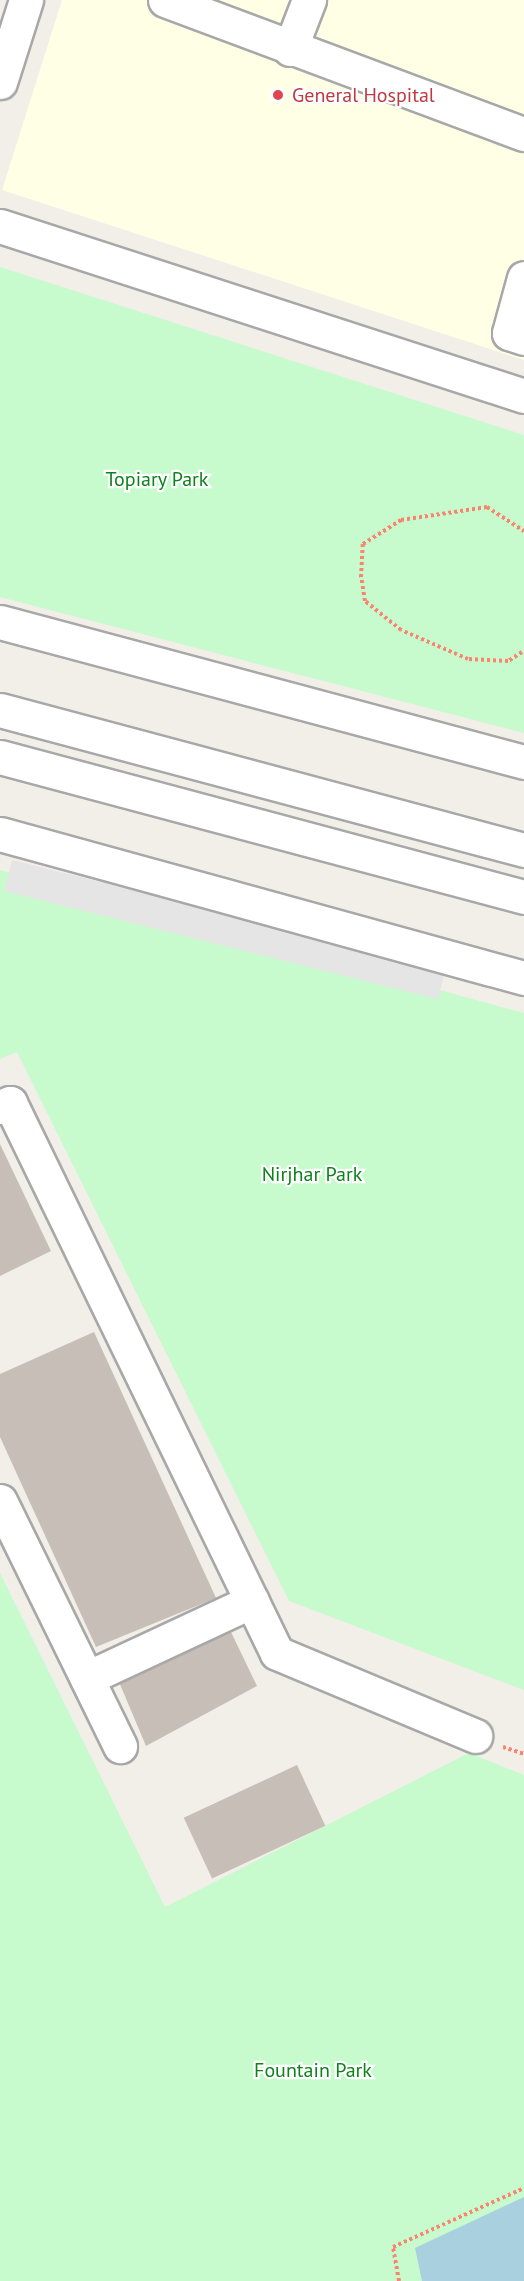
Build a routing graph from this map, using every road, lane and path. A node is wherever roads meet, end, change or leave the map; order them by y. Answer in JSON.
{"nodes":[{"id":1,"x":26,"y":0,"type":"edge"},
{"id":2,"x":165,"y":0,"type":"edge"},
{"id":3,"x":309,"y":0,"type":"edge"},
{"id":4,"x":290,"y":49,"type":"junction"},
{"id":5,"x":0,"y":82,"type":"edge"},
{"id":6,"x":524,"y":134,"type":"edge"},
{"id":7,"x":0,"y":226,"type":"edge"},
{"id":8,"x":524,"y":278,"type":"edge"},
{"id":9,"x":524,"y":338,"type":"edge"},
{"id":10,"x":524,"y":396,"type":"edge"},
{"id":11,"x":524,"y":531,"type":"edge"},
{"id":12,"x":0,"y":622,"type":"edge"},
{"id":13,"x":522,"y":652,"type":"dead end"},
{"id":14,"x":0,"y":710,"type":"edge"},
{"id":15,"x":0,"y":758,"type":"edge"},
{"id":16,"x":524,"y":762,"type":"edge"},
{"id":17,"x":0,"y":834,"type":"edge"},
{"id":18,"x":524,"y":850,"type":"edge"},
{"id":19,"x":524,"y":897,"type":"edge"},
{"id":20,"x":524,"y":978,"type":"edge"},
{"id":21,"x":0,"y":1107,"type":"edge"},
{"id":22,"x":0,"y":1501,"type":"edge"},
{"id":23,"x":252,"y":1601,"type":"junction"},
{"id":24,"x":87,"y":1678,"type":"junction"},
{"id":25,"x":474,"y":1736,"type":"dead end"},
{"id":26,"x":120,"y":1746,"type":"dead end"},
{"id":27,"x":524,"y":2188,"type":"edge"},
{"id":28,"x":399,"y":2281,"type":"edge"}],
"edges":[{"from":1,"to":5,"type":"street"},
{"from":2,"to":4,"type":"street"},
{"from":3,"to":4,"type":"street"},
{"from":4,"to":6,"type":"street"},
{"from":7,"to":10,"type":"street"},
{"from":8,"to":9,"type":"street"},
{"from":11,"to":13,"type":"path"},
{"from":12,"to":16,"type":"street"},
{"from":14,"to":18,"type":"street"},
{"from":15,"to":19,"type":"street"},
{"from":17,"to":20,"type":"street"},
{"from":21,"to":23,"type":"street"},
{"from":22,"to":24,"type":"street"},
{"from":23,"to":24,"type":"street"},
{"from":23,"to":25,"type":"street"},
{"from":24,"to":26,"type":"street"},
{"from":27,"to":28,"type":"path"}]}
